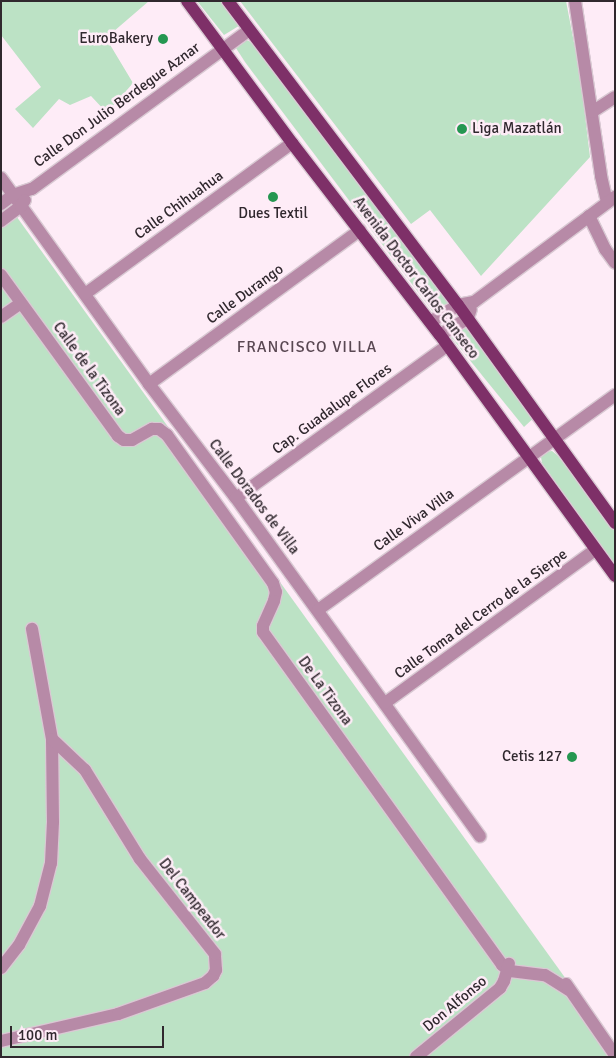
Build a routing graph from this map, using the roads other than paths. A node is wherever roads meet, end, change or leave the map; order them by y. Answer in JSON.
{"nodes":[{"id":1,"x":187,"y":1,"type":"edge"},
{"id":2,"x":228,"y":1,"type":"edge"},
{"id":3,"x":575,"y":1,"type":"edge"},
{"id":4,"x":250,"y":30,"type":"junction"},
{"id":5,"x":222,"y":48,"type":"junction"},
{"id":6,"x":615,"y":97,"type":"edge"},
{"id":7,"x":592,"y":112,"type":"junction"},
{"id":8,"x":292,"y":143,"type":"junction"},
{"id":9,"x":1,"y":178,"type":"edge"},
{"id":10,"x":32,"y":189,"type":"junction"},
{"id":11,"x":13,"y":194,"type":"junction"},
{"id":12,"x":611,"y":200,"type":"edge"},
{"id":13,"x":1,"y":204,"type":"edge"},
{"id":14,"x":21,"y":206,"type":"junction"},
{"id":15,"x":589,"y":216,"type":"junction"},
{"id":16,"x":1,"y":222,"type":"edge"},
{"id":17,"x":360,"y":230,"type":"junction"},
{"id":18,"x":610,"y":248,"type":"edge"},
{"id":19,"x":615,"y":263,"type":"edge"},
{"id":20,"x":1,"y":275,"type":"edge"},
{"id":21,"x":85,"y":294,"type":"junction"},
{"id":22,"x":474,"y":302,"type":"junction"},
{"id":23,"x":21,"y":303,"type":"junction"},
{"id":24,"x":458,"y":305,"type":"junction"},
{"id":25,"x":1,"y":317,"type":"edge"},
{"id":26,"x":468,"y":318,"type":"junction"},
{"id":27,"x":430,"y":322,"type":"junction"},
{"id":28,"x":440,"y":335,"type":"junction"},
{"id":29,"x":447,"y":346,"type":"junction"},
{"id":30,"x":149,"y":384,"type":"junction"},
{"id":31,"x":615,"y":395,"type":"edge"},
{"id":32,"x":167,"y":435,"type":"joint"},
{"id":33,"x":555,"y":438,"type":"junction"},
{"id":34,"x":530,"y":457,"type":"junction"},
{"id":35,"x":236,"y":498,"type":"junction"},
{"id":36,"x":615,"y":523,"type":"edge"},
{"id":37,"x":596,"y":550,"type":"junction"},
{"id":38,"x":615,"y":576,"type":"edge"},
{"id":39,"x":318,"y":610,"type":"junction"},
{"id":40,"x":32,"y":629,"type":"dead end"},
{"id":41,"x":385,"y":703,"type":"junction"},
{"id":42,"x":52,"y":739,"type":"junction"},
{"id":43,"x":480,"y":836,"type":"dead end"},
{"id":44,"x":505,"y":964,"type":"junction"},
{"id":45,"x":1,"y":968,"type":"edge"},
{"id":46,"x":1,"y":1041,"type":"edge"},
{"id":47,"x":615,"y":1055,"type":"edge"},
{"id":48,"x":416,"y":1057,"type":"edge"}],
"edges":[{"from":1,"to":5,"type":"main road","name":"Avenida Doctor Carlos Canseco"},
{"from":2,"to":4,"type":"main road","name":"Avenida Doctor Carlos Canseco"},
{"from":3,"to":7,"type":"street"},
{"from":4,"to":5,"type":"street","name":"Calle Don Julio Berdegue Aznar"},
{"from":4,"to":24,"type":"main road","name":"Avenida Doctor Carlos Canseco"},
{"from":5,"to":8,"type":"main road","name":"Avenida Doctor Carlos Canseco"},
{"from":5,"to":10,"type":"street","name":"Calle Don Julio Berdegue Aznar"},
{"from":6,"to":7,"type":"street"},
{"from":7,"to":12,"type":"street"},
{"from":8,"to":17,"type":"main road","name":"Avenida Doctor Carlos Canseco"},
{"from":8,"to":21,"type":"street","name":"Calle Chihuahua"},
{"from":9,"to":11,"type":"street","name":"Calle Dorados de Villa"},
{"from":10,"to":11,"type":"street"},
{"from":10,"to":14,"type":"street"},
{"from":11,"to":13,"type":"street"},
{"from":11,"to":14,"type":"street","name":"Calle Dorados de Villa"},
{"from":12,"to":15,"type":"street"},
{"from":14,"to":16,"type":"street"},
{"from":14,"to":21,"type":"street","name":"Calle Dorados de Villa"},
{"from":15,"to":18,"type":"street"},
{"from":15,"to":22,"type":"street"},
{"from":17,"to":27,"type":"main road","name":"Avenida Doctor Carlos Canseco"},
{"from":17,"to":30,"type":"street","name":"Calle Durango"},
{"from":18,"to":19,"type":"street"},
{"from":20,"to":23,"type":"street","name":"Calle de la Tizona"},
{"from":21,"to":30,"type":"street","name":"Calle Dorados de Villa"},
{"from":22,"to":24,"type":"street"},
{"from":22,"to":26,"type":"street"},
{"from":23,"to":25,"type":"street"},
{"from":23,"to":32,"type":"street","name":"Calle de la Tizona"},
{"from":24,"to":26,"type":"main road","name":"Avenida Doctor Carlos Canseco"},
{"from":24,"to":27,"type":"street"},
{"from":26,"to":28,"type":"street"},
{"from":26,"to":33,"type":"main road","name":"Avenida Doctor Carlos Canseco"},
{"from":27,"to":28,"type":"main road","name":"Avenida Doctor Carlos Canseco"},
{"from":28,"to":29,"type":"main road","name":"Avenida Doctor Carlos Canseco"},
{"from":29,"to":34,"type":"main road","name":"Avenida Doctor Carlos Canseco"},
{"from":29,"to":35,"type":"street","name":"Cap. Guadalupe Flores"},
{"from":30,"to":35,"type":"street","name":"Calle Dorados de Villa"},
{"from":31,"to":33,"type":"street"},
{"from":32,"to":44,"type":"street","name":"De La Tizona"},
{"from":33,"to":34,"type":"street","name":"Calle Viva Villa"},
{"from":33,"to":36,"type":"main road","name":"Avenida Doctor Carlos Canseco"},
{"from":34,"to":37,"type":"main road","name":"Avenida Doctor Carlos Canseco"},
{"from":34,"to":39,"type":"street","name":"Calle Viva Villa"},
{"from":35,"to":39,"type":"street","name":"Calle Dorados de Villa"},
{"from":37,"to":38,"type":"main road","name":"Avenida Doctor Carlos Canseco"},
{"from":37,"to":41,"type":"street","name":"Calle Toma del Cerro de la Sierpe"},
{"from":39,"to":41,"type":"street","name":"Calle Dorados de Villa"},
{"from":40,"to":42,"type":"street"},
{"from":41,"to":43,"type":"street","name":"Calle Dorados de Villa"},
{"from":42,"to":45,"type":"street"},
{"from":42,"to":46,"type":"street","name":"Del Campeador"},
{"from":44,"to":47,"type":"street"},
{"from":44,"to":48,"type":"street","name":"Don Alfonso"}]}
